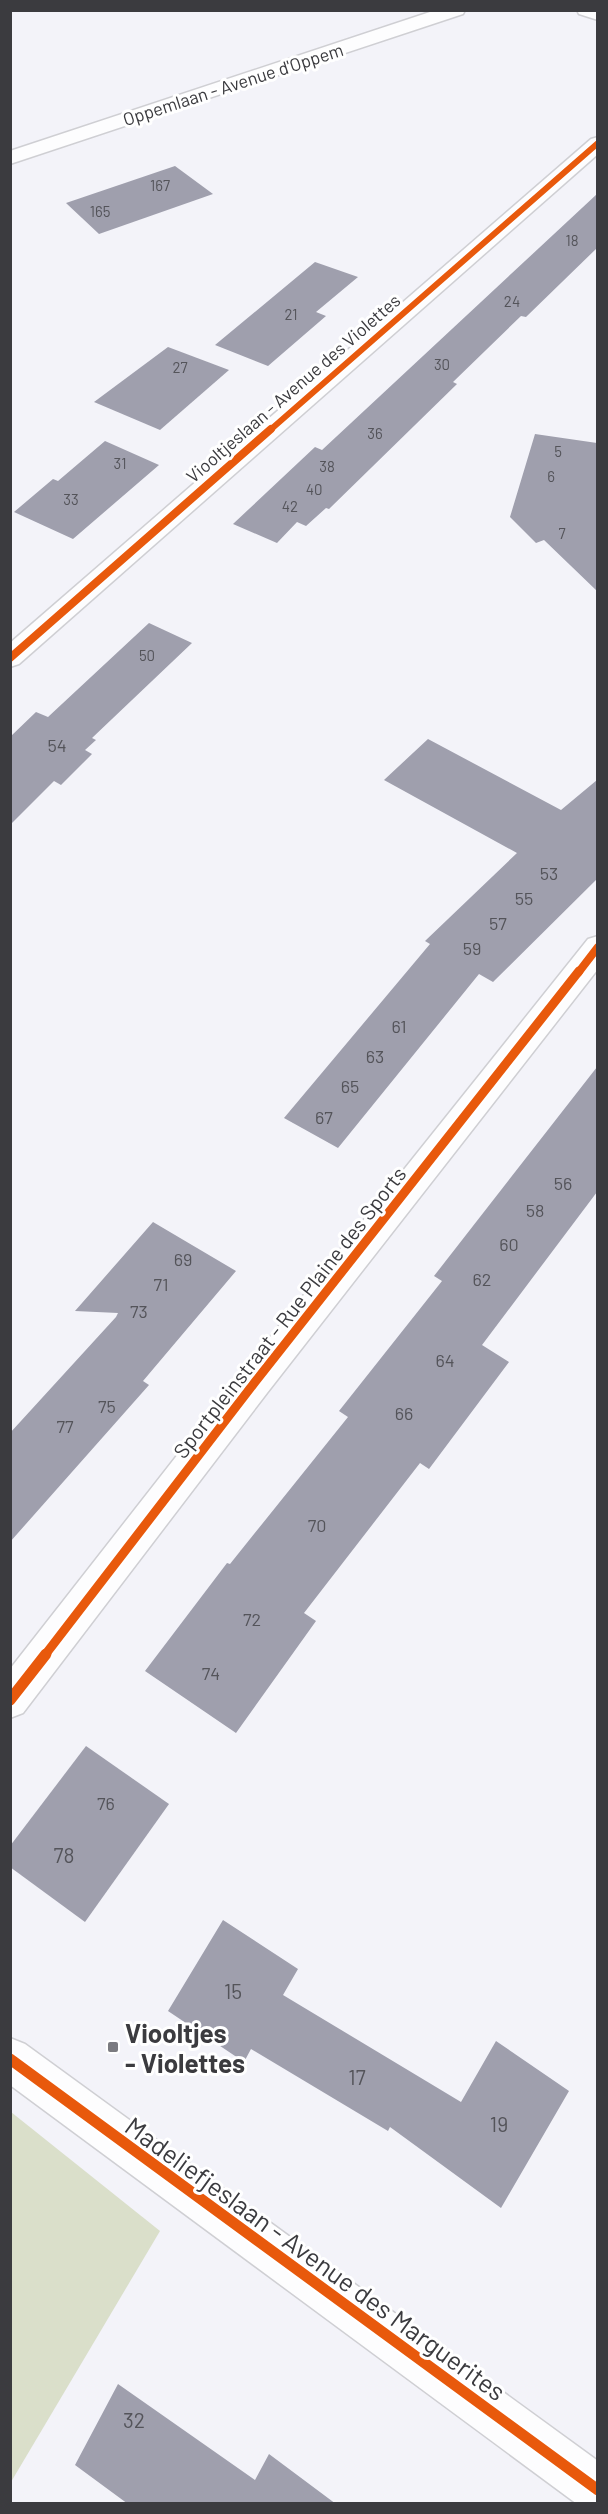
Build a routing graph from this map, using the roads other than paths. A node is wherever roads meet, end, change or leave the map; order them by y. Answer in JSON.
{"nodes":[{"id":1,"x":456,"y":10,"type":"edge"},
{"id":2,"x":585,"y":10,"type":"edge"},
{"id":3,"x":597,"y":14,"type":"edge"},
{"id":4,"x":597,"y":144,"type":"edge"},
{"id":5,"x":10,"y":158,"type":"edge"},
{"id":6,"x":10,"y":658,"type":"edge"},
{"id":7,"x":597,"y":947,"type":"edge"},
{"id":8,"x":10,"y":1700,"type":"edge"},
{"id":9,"x":10,"y":2059,"type":"edge"},
{"id":10,"x":597,"y":2490,"type":"edge"}],
"edges":[{"from":1,"to":5,"type":"street","name":"Oppemlaan - Avenue d'Oppem"},
{"from":2,"to":3,"type":"street"},
{"from":4,"to":6,"type":"street","name":"Viooltjeslaan - Avenue des Violettes"},
{"from":7,"to":8,"type":"street","name":"Sportpleinstraat - Rue Plaine des Sports"},
{"from":9,"to":10,"type":"street","name":"Madeliefjeslaan - Avenue des Marguerites"}]}
